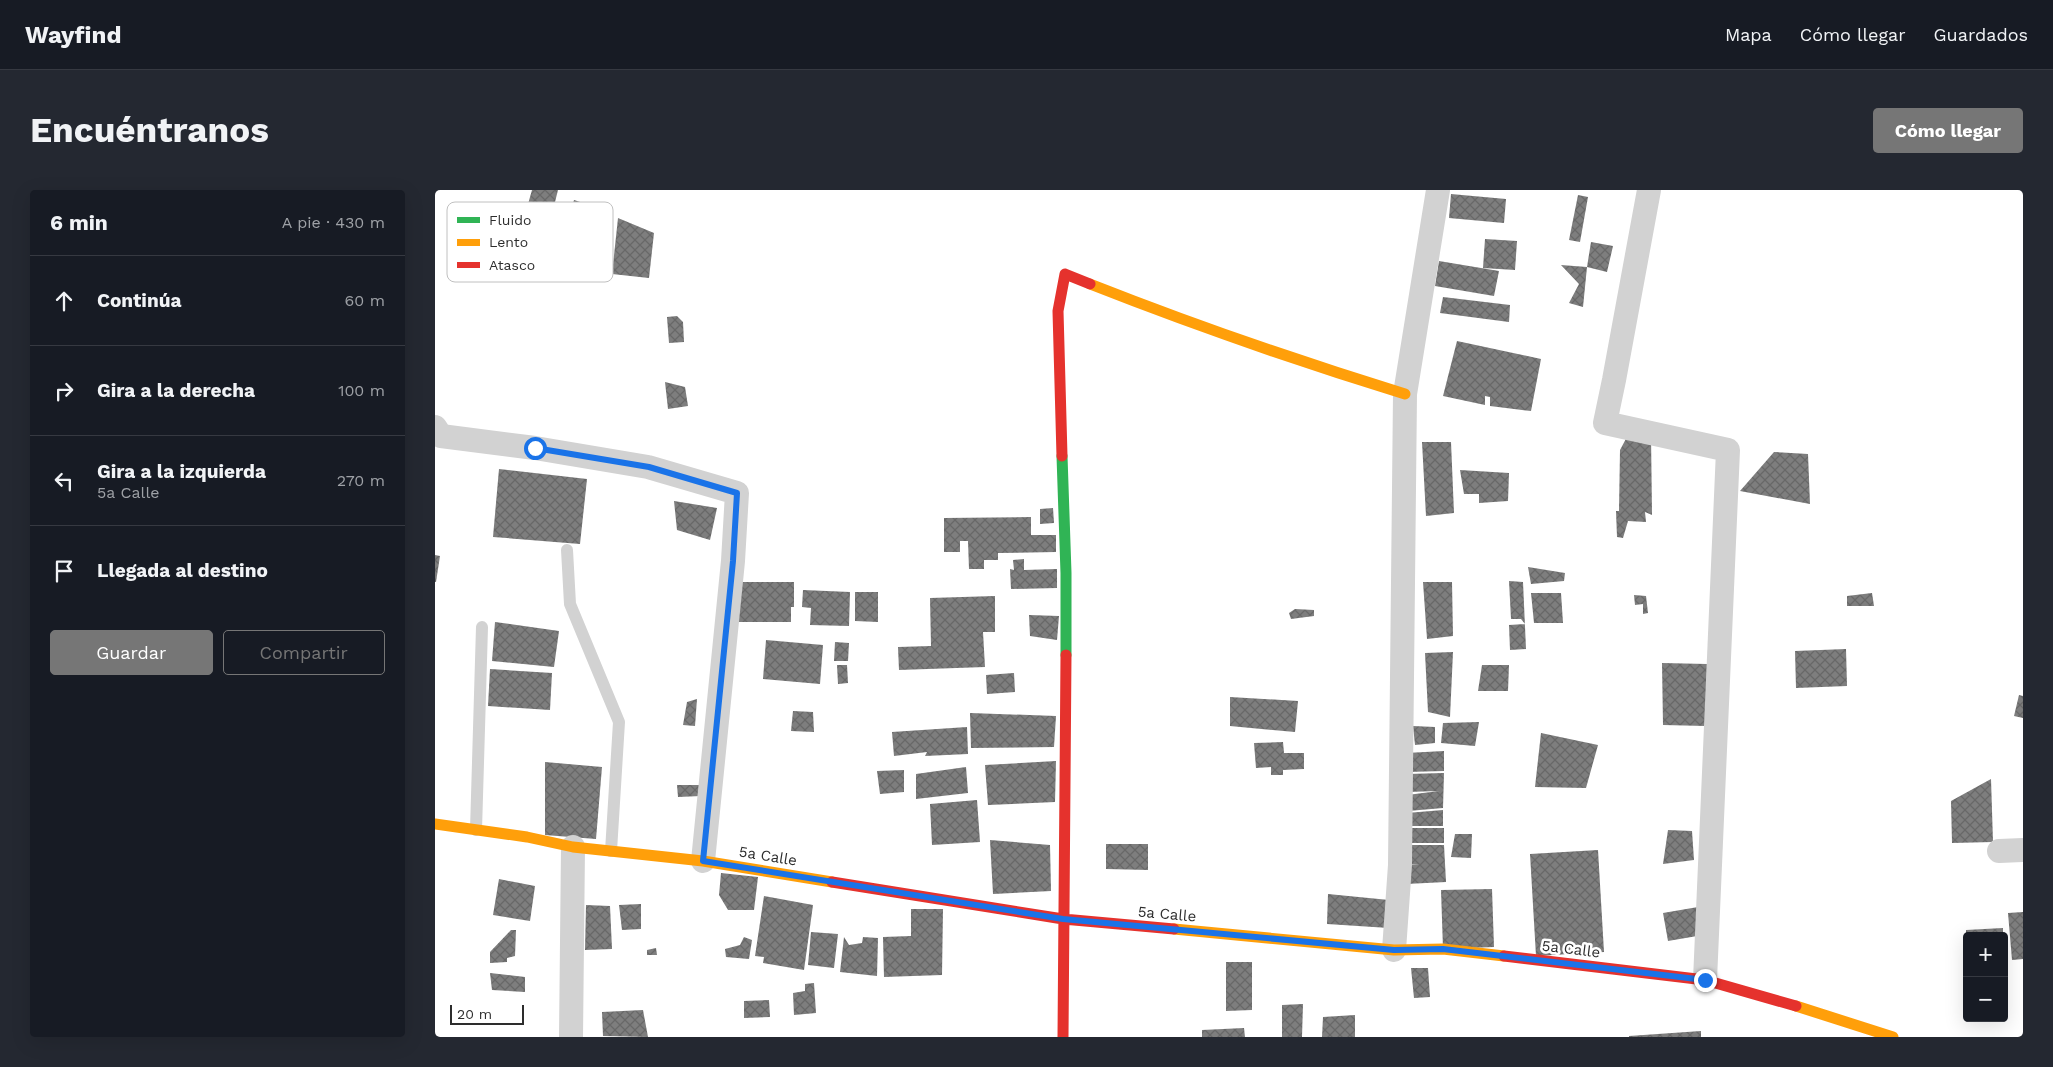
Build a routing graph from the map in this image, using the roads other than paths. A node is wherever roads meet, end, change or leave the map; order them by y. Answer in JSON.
{"nodes":[{"id":1,"x":1438,"y":190,"type":"edge"},
{"id":2,"x":1649,"y":190,"type":"edge"},
{"id":3,"x":1405,"y":394,"type":"junction"},
{"id":4,"x":435,"y":426,"type":"edge"},
{"id":5,"x":567,"y":550,"type":"dead end"},
{"id":6,"x":482,"y":627,"type":"dead end"},
{"id":7,"x":435,"y":824,"type":"edge"},
{"id":8,"x":476,"y":830,"type":"junction"},
{"id":9,"x":573,"y":847,"type":"junction"},
{"id":10,"x":1999,"y":850,"type":"dead end"},
{"id":11,"x":2023,"y":850,"type":"edge"},
{"id":12,"x":611,"y":851,"type":"junction"},
{"id":13,"x":703,"y":861,"type":"junction"},
{"id":14,"x":1063,"y":919,"type":"junction"},
{"id":15,"x":1394,"y":950,"type":"junction"},
{"id":16,"x":1705,"y":980,"type":"junction"},
{"id":17,"x":571,"y":1037,"type":"edge"},
{"id":18,"x":1063,"y":1037,"type":"edge"},
{"id":19,"x":1893,"y":1037,"type":"edge"}],
"edges":[{"from":1,"to":3,"type":"street"},
{"from":2,"to":16,"type":"street"},
{"from":3,"to":14,"type":"street"},
{"from":3,"to":15,"type":"street"},
{"from":4,"to":13,"type":"street"},
{"from":5,"to":12,"type":"lane"},
{"from":6,"to":8,"type":"lane"},
{"from":7,"to":8,"type":"street","name":"5a Calle"},
{"from":8,"to":9,"type":"street","name":"5a Calle"},
{"from":9,"to":12,"type":"street","name":"5a Calle"},
{"from":9,"to":17,"type":"street"},
{"from":10,"to":11,"type":"street"},
{"from":12,"to":13,"type":"street","name":"5a Calle"},
{"from":13,"to":14,"type":"street","name":"5a Calle"},
{"from":14,"to":15,"type":"street","name":"5a Calle"},
{"from":14,"to":18,"type":"street"},
{"from":15,"to":16,"type":"street","name":"5a Calle"},
{"from":16,"to":19,"type":"street","name":"5a Calle"}]}
